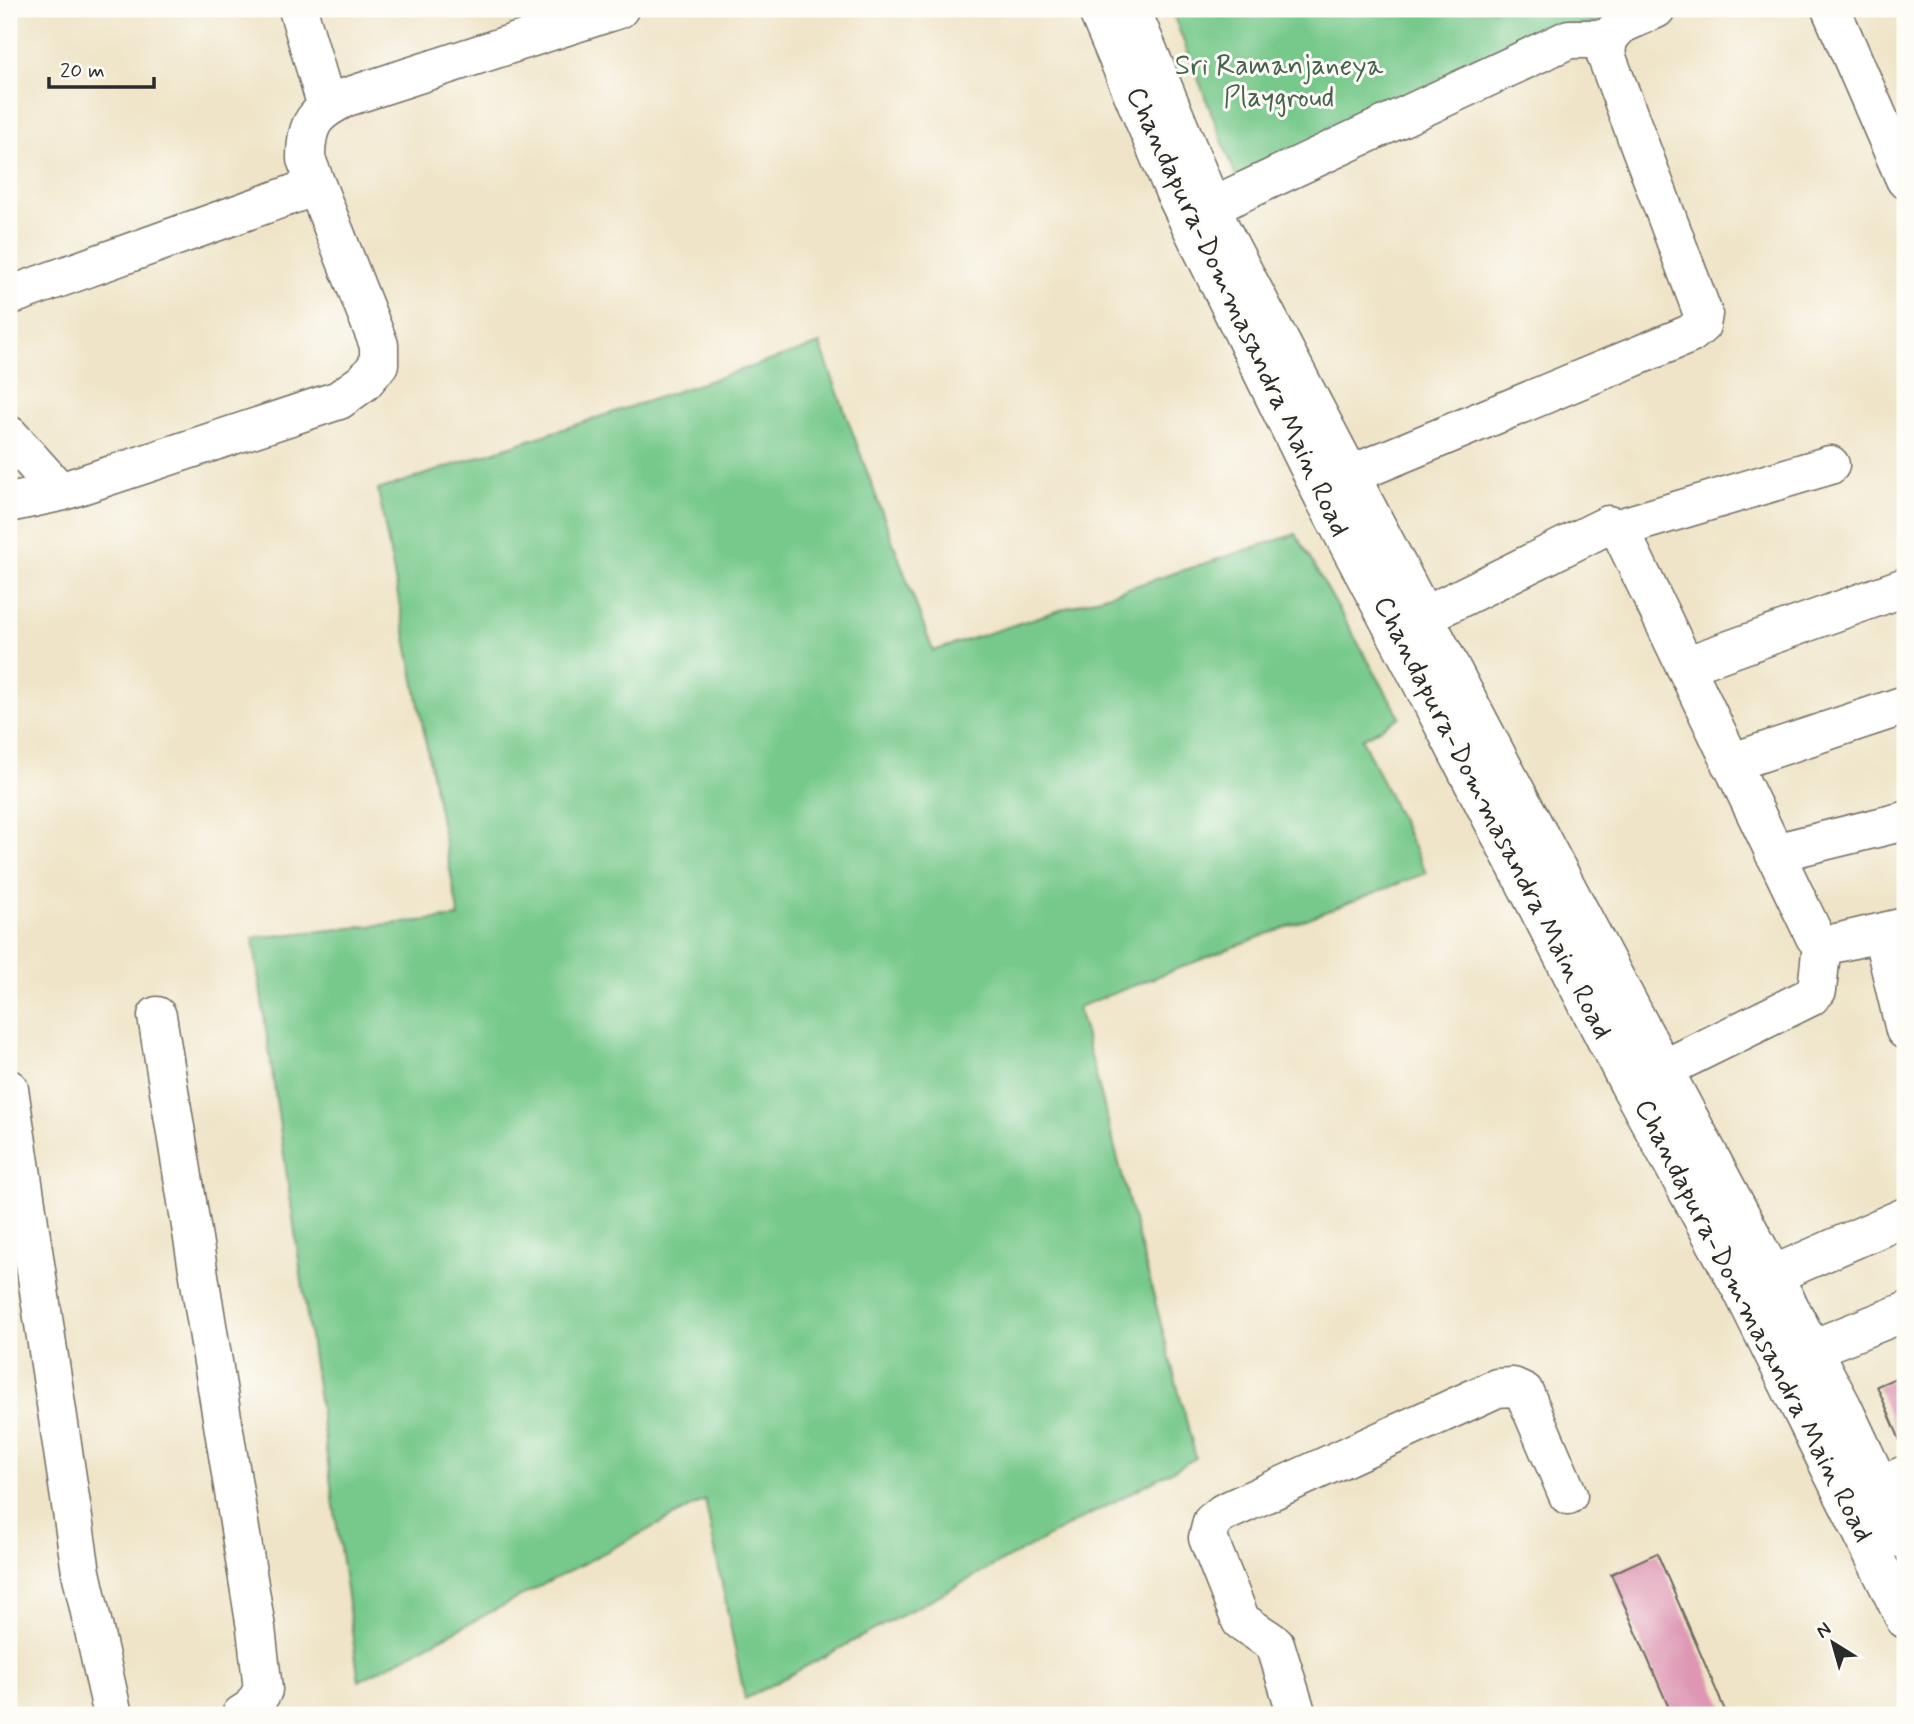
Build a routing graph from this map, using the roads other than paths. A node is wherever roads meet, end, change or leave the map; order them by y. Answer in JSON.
{"nodes":[{"id":1,"x":298,"y":9,"type":"edge"},
{"id":2,"x":619,"y":9,"type":"edge"},
{"id":3,"x":1097,"y":9,"type":"edge"},
{"id":4,"x":1131,"y":9,"type":"edge"},
{"id":5,"x":1656,"y":9,"type":"edge"},
{"id":6,"x":1831,"y":9,"type":"edge"},
{"id":7,"x":1608,"y":39,"type":"junction"},
{"id":8,"x":327,"y":107,"type":"junction"},
{"id":9,"x":1905,"y":179,"type":"edge"},
{"id":10,"x":316,"y":186,"type":"junction"},
{"id":11,"x":1199,"y":212,"type":"junction"},
{"id":12,"x":9,"y":296,"type":"edge"},
{"id":13,"x":9,"y":435,"type":"edge"},
{"id":14,"x":1830,"y":465,"type":"dead end"},
{"id":15,"x":1350,"y":475,"type":"junction"},
{"id":16,"x":60,"y":492,"type":"junction"},
{"id":17,"x":9,"y":503,"type":"edge"},
{"id":18,"x":1619,"y":528,"type":"junction"},
{"id":19,"x":1905,"y":587,"type":"edge"},
{"id":20,"x":1409,"y":623,"type":"junction"},
{"id":21,"x":1685,"y":666,"type":"junction"},
{"id":22,"x":1905,"y":705,"type":"edge"},
{"id":23,"x":1730,"y":763,"type":"junction"},
{"id":24,"x":1905,"y":821,"type":"edge"},
{"id":25,"x":1774,"y":853,"type":"junction"},
{"id":26,"x":1894,"y":930,"type":"edge"},
{"id":27,"x":1822,"y":943,"type":"junction"},
{"id":28,"x":157,"y":1016,"type":"dead end"},
{"id":29,"x":1905,"y":1030,"type":"edge"},
{"id":30,"x":1664,"y":1069,"type":"junction"},
{"id":31,"x":9,"y":1089,"type":"edge"},
{"id":32,"x":1905,"y":1217,"type":"edge"},
{"id":33,"x":1773,"y":1275,"type":"junction"},
{"id":34,"x":1905,"y":1312,"type":"edge"},
{"id":35,"x":1812,"y":1349,"type":"junction"},
{"id":36,"x":1893,"y":1481,"type":"edge"},
{"id":37,"x":1568,"y":1494,"type":"dead end"},
{"id":38,"x":1905,"y":1540,"type":"edge"},
{"id":39,"x":1905,"y":1619,"type":"edge"},
{"id":40,"x":113,"y":1715,"type":"edge"},
{"id":41,"x":241,"y":1715,"type":"edge"},
{"id":42,"x":1297,"y":1715,"type":"edge"}],
"edges":[{"from":1,"to":8,"type":"street"},
{"from":2,"to":8,"type":"street"},
{"from":3,"to":11,"type":"street","name":"Chandapura-Dommasandra Main Road"},
{"from":4,"to":11,"type":"street","name":"Chandapura-Dommasandra Main Road"},
{"from":5,"to":7,"type":"street"},
{"from":6,"to":9,"type":"street"},
{"from":7,"to":11,"type":"street"},
{"from":7,"to":15,"type":"street"},
{"from":8,"to":10,"type":"street"},
{"from":10,"to":12,"type":"street"},
{"from":10,"to":16,"type":"street"},
{"from":11,"to":15,"type":"street","name":"Chandapura-Dommasandra Main Road"},
{"from":11,"to":20,"type":"street","name":"Chandapura-Dommasandra Main Road"},
{"from":13,"to":16,"type":"street"},
{"from":14,"to":18,"type":"street"},
{"from":15,"to":20,"type":"street","name":"Chandapura-Dommasandra Main Road"},
{"from":16,"to":17,"type":"street"},
{"from":18,"to":20,"type":"street"},
{"from":18,"to":21,"type":"street"},
{"from":19,"to":21,"type":"street"},
{"from":20,"to":30,"type":"street","name":"Chandapura-Dommasandra Main Road"},
{"from":20,"to":39,"type":"street","name":"Chandapura-Dommasandra Main Road"},
{"from":21,"to":23,"type":"street"},
{"from":22,"to":23,"type":"street"},
{"from":23,"to":25,"type":"street"},
{"from":24,"to":25,"type":"street"},
{"from":25,"to":27,"type":"street"},
{"from":26,"to":27,"type":"street"},
{"from":26,"to":29,"type":"street"},
{"from":27,"to":30,"type":"street"},
{"from":28,"to":41,"type":"street"},
{"from":30,"to":33,"type":"street","name":"Chandapura-Dommasandra Main Road"},
{"from":31,"to":40,"type":"street"},
{"from":32,"to":33,"type":"street"},
{"from":33,"to":35,"type":"street","name":"Chandapura-Dommasandra Main Road"},
{"from":34,"to":35,"type":"street"},
{"from":35,"to":36,"type":"street","name":"Chandapura-Dommasandra Main Road"},
{"from":36,"to":38,"type":"street","name":"Chandapura-Dommasandra Main Road"},
{"from":37,"to":42,"type":"street"}]}
